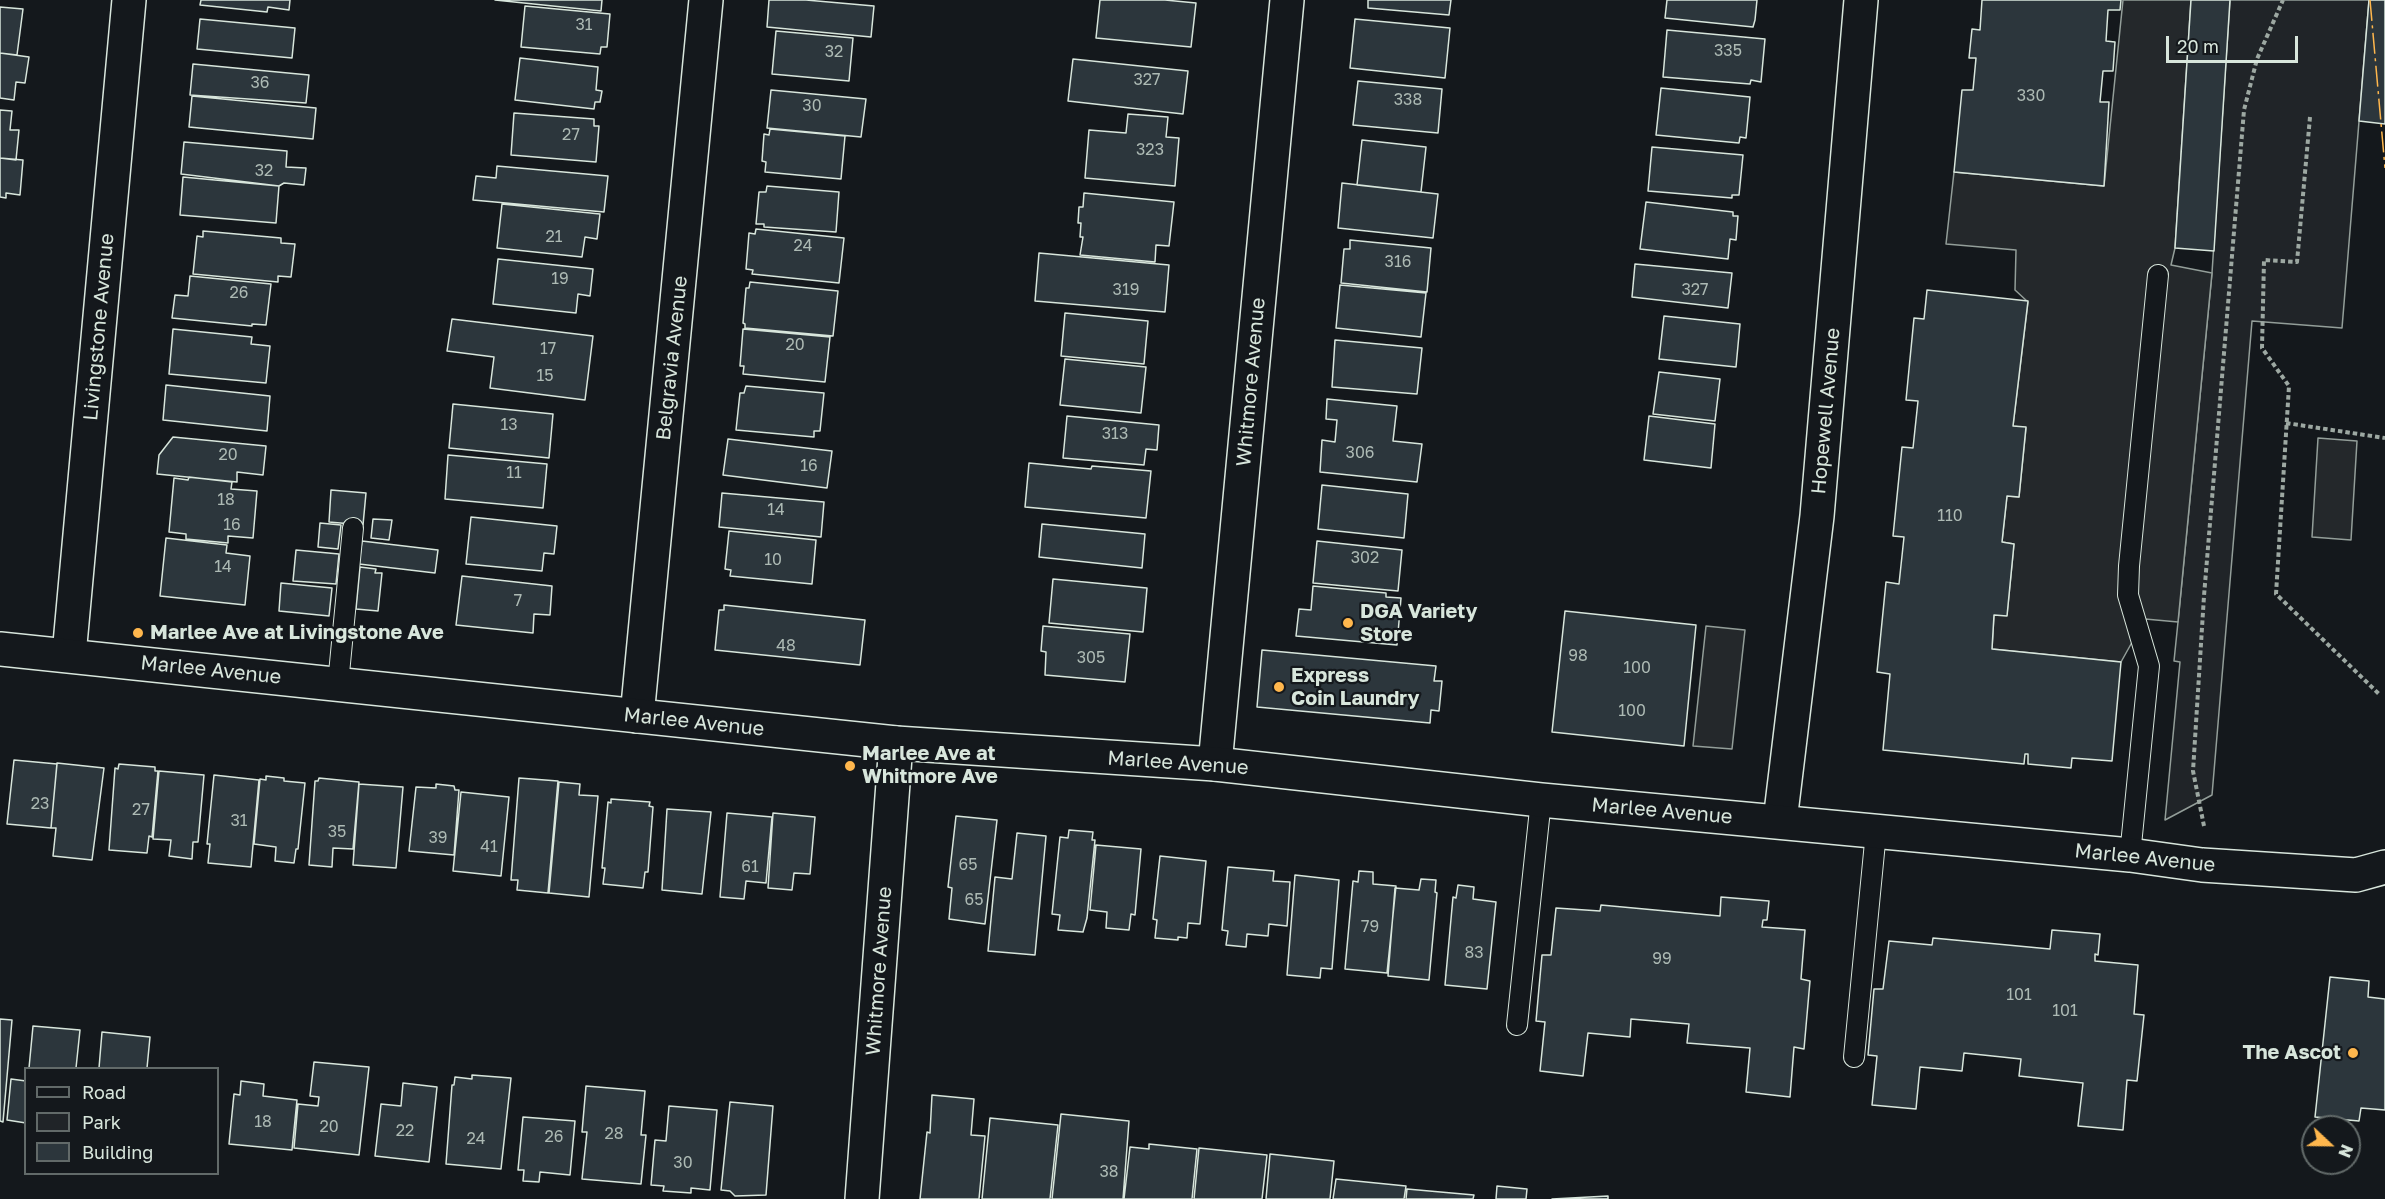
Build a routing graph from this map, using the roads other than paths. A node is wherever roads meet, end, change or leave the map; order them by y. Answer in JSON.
{"nodes":[{"id":1,"x":129,"y":0,"type":"edge"},
{"id":2,"x":706,"y":0,"type":"edge"},
{"id":3,"x":1287,"y":0,"type":"edge"},
{"id":4,"x":1861,"y":0,"type":"edge"},
{"id":5,"x":2158,"y":275,"type":"dead end"},
{"id":6,"x":353,"y":528,"type":"dead end"},
{"id":7,"x":0,"y":649,"type":"edge"},
{"id":8,"x":69,"y":655,"type":"junction"},
{"id":9,"x":339,"y":684,"type":"junction"},
{"id":10,"x":637,"y":716,"type":"junction"},
{"id":11,"x":896,"y":743,"type":"junction"},
{"id":12,"x":1215,"y":764,"type":"junction"},
{"id":13,"x":1541,"y":801,"type":"junction"},
{"id":14,"x":1780,"y":821,"type":"junction"},
{"id":15,"x":1876,"y":832,"type":"junction"},
{"id":16,"x":2130,"y":855,"type":"junction"},
{"id":17,"x":2375,"y":877,"type":"edge"},
{"id":18,"x":1516,"y":1025,"type":"dead end"},
{"id":19,"x":1854,"y":1058,"type":"dead end"},
{"id":20,"x":862,"y":1199,"type":"edge"}],
"edges":[{"from":1,"to":8,"type":"street","name":"Livingstone Avenue"},
{"from":2,"to":10,"type":"street","name":"Belgravia Avenue"},
{"from":3,"to":12,"type":"street","name":"Whitmore Avenue"},
{"from":4,"to":14,"type":"street","name":"Hopewell Avenue"},
{"from":5,"to":16,"type":"lane"},
{"from":6,"to":9,"type":"lane"},
{"from":7,"to":8,"type":"street","name":"Marlee Avenue"},
{"from":8,"to":9,"type":"street","name":"Marlee Avenue"},
{"from":9,"to":10,"type":"street","name":"Marlee Avenue"},
{"from":10,"to":11,"type":"street","name":"Marlee Avenue"},
{"from":11,"to":12,"type":"street","name":"Marlee Avenue"},
{"from":11,"to":20,"type":"street","name":"Whitmore Avenue"},
{"from":12,"to":13,"type":"street","name":"Marlee Avenue"},
{"from":13,"to":14,"type":"street","name":"Marlee Avenue"},
{"from":13,"to":18,"type":"lane"},
{"from":14,"to":15,"type":"street","name":"Marlee Avenue"},
{"from":15,"to":16,"type":"street","name":"Marlee Avenue"},
{"from":15,"to":19,"type":"lane"},
{"from":16,"to":17,"type":"street","name":"Marlee Avenue"}]}
